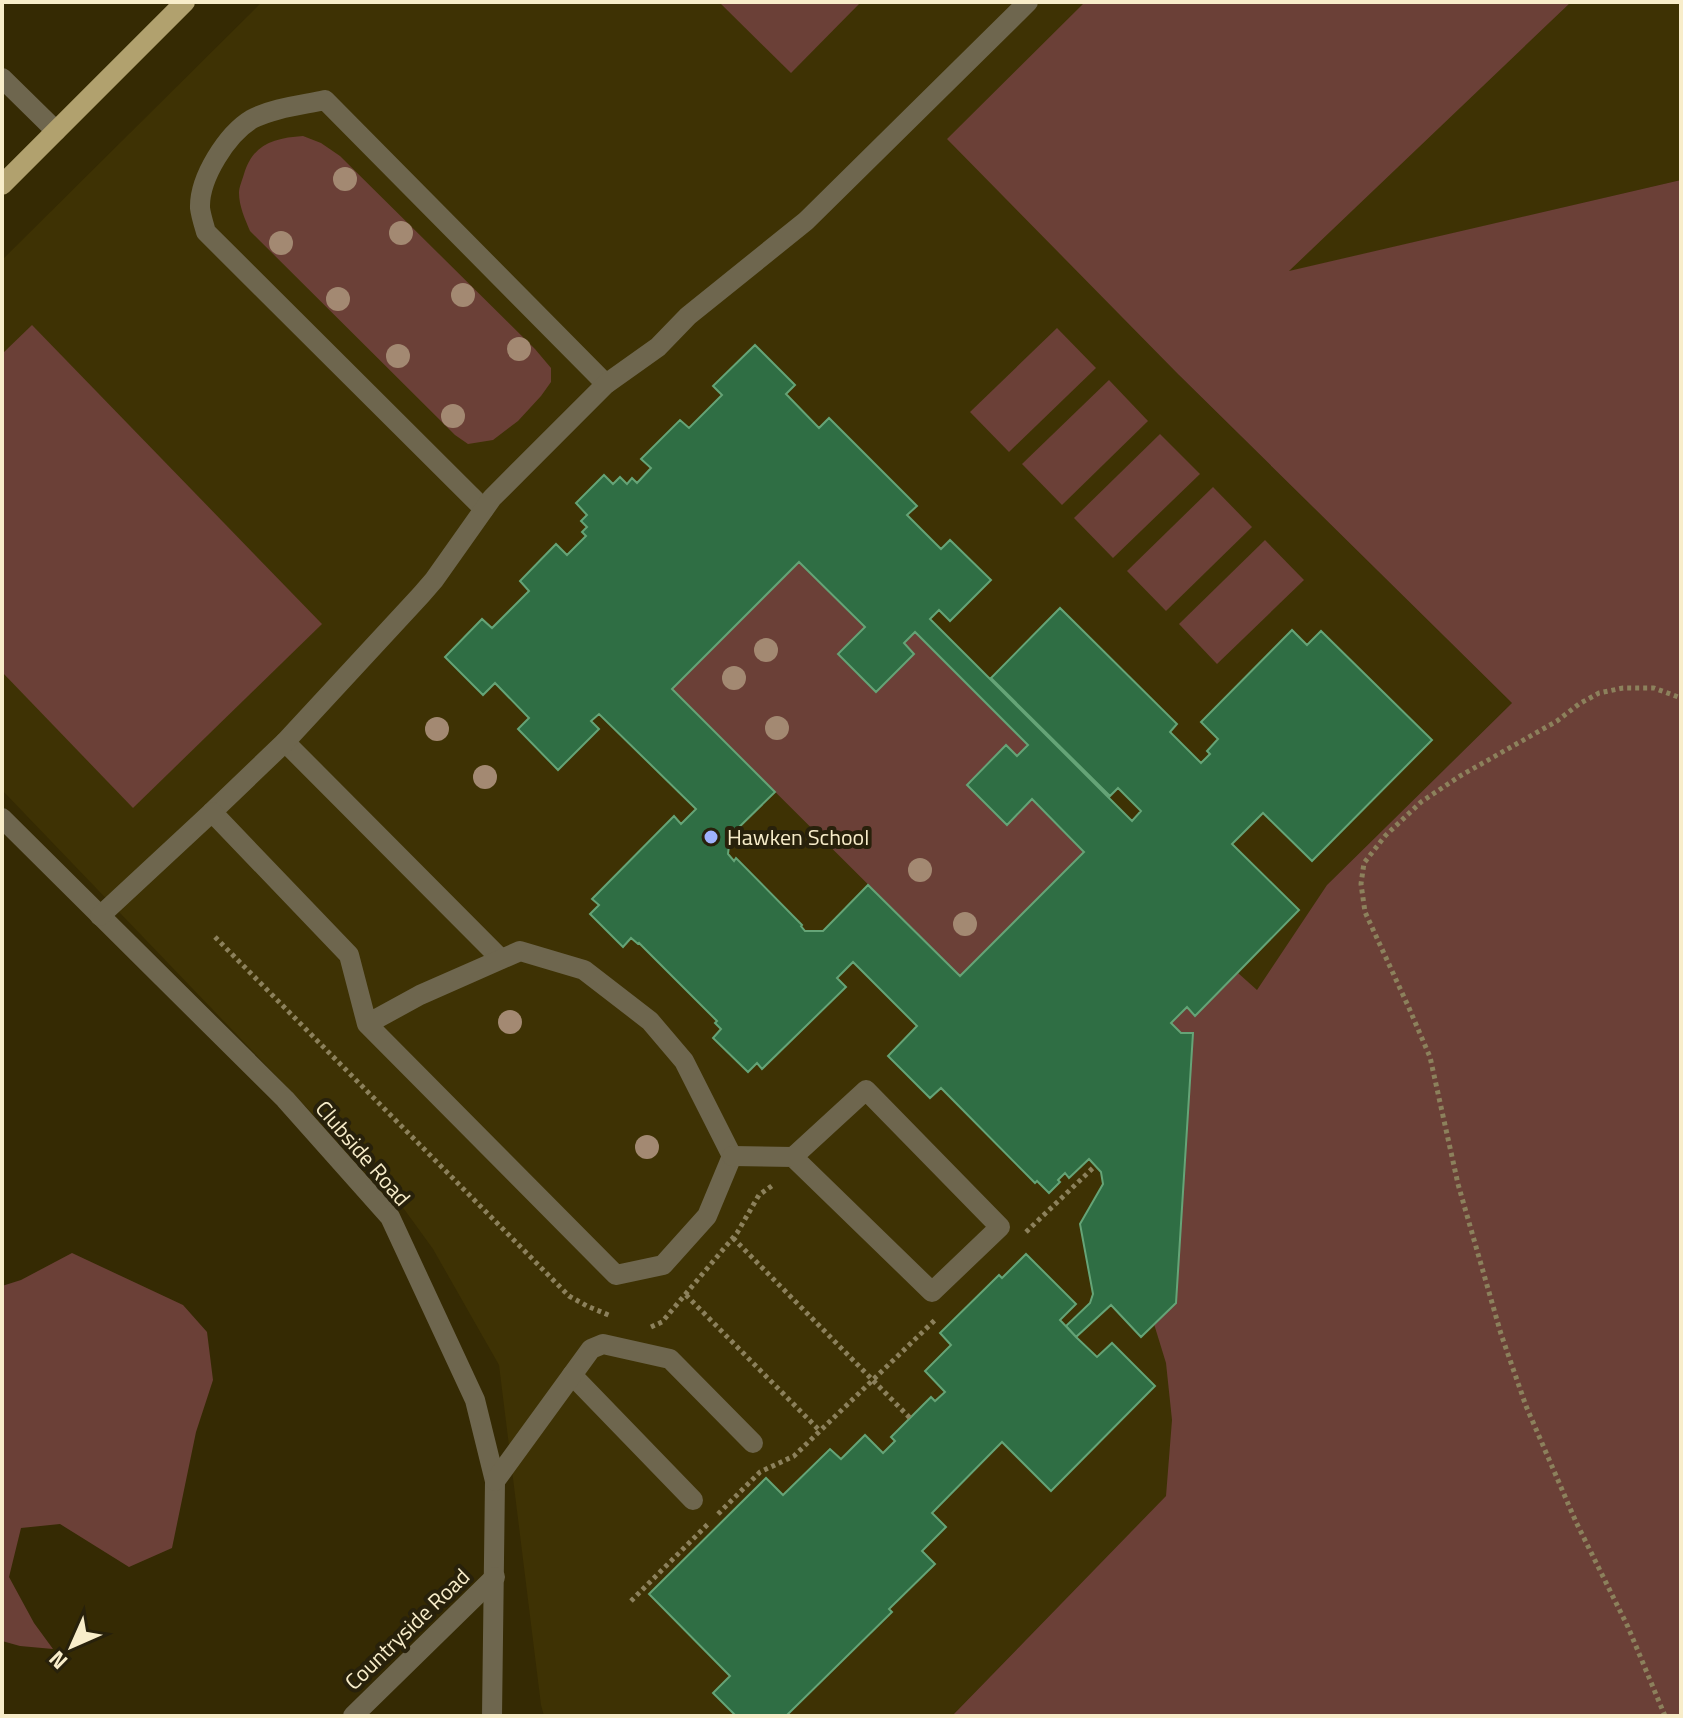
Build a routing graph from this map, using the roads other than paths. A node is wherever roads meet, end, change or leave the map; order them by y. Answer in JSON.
{"nodes":[{"id":1,"x":185,"y":2,"type":"edge"},
{"id":2,"x":1028,"y":2,"type":"edge"},
{"id":3,"x":2,"y":78,"type":"edge"},
{"id":4,"x":56,"y":131,"type":"junction"},
{"id":5,"x":2,"y":185,"type":"edge"},
{"id":6,"x":606,"y":384,"type":"junction"},
{"id":7,"x":484,"y":509,"type":"junction"},
{"id":8,"x":285,"y":742,"type":"junction"},
{"id":9,"x":212,"y":812,"type":"junction"},
{"id":10,"x":2,"y":818,"type":"edge"},
{"id":11,"x":100,"y":916,"type":"junction"},
{"id":12,"x":501,"y":959,"type":"junction"},
{"id":13,"x":367,"y":1024,"type":"junction"},
{"id":14,"x":732,"y":1156,"type":"junction"},
{"id":15,"x":793,"y":1157,"type":"junction"},
{"id":16,"x":572,"y":1375,"type":"junction"},
{"id":17,"x":753,"y":1443,"type":"dead end"},
{"id":18,"x":495,"y":1481,"type":"junction"},
{"id":19,"x":693,"y":1500,"type":"dead end"},
{"id":20,"x":495,"y":1577,"type":"junction"},
{"id":21,"x":353,"y":1716,"type":"edge"},
{"id":22,"x":492,"y":1716,"type":"edge"}],
"edges":[{"from":1,"to":4,"type":"main road"},
{"from":2,"to":6,"type":"street"},
{"from":3,"to":4,"type":"street"},
{"from":4,"to":5,"type":"main road"},
{"from":6,"to":7,"type":"street"},
{"from":6,"to":7,"type":"street"},
{"from":7,"to":8,"type":"street"},
{"from":8,"to":9,"type":"street"},
{"from":8,"to":12,"type":"street"},
{"from":9,"to":11,"type":"street"},
{"from":9,"to":13,"type":"street"},
{"from":10,"to":11,"type":"street","name":"Clubside Road"},
{"from":11,"to":18,"type":"street","name":"Clubside Road"},
{"from":12,"to":13,"type":"street"},
{"from":12,"to":14,"type":"street"},
{"from":13,"to":14,"type":"street"},
{"from":14,"to":15,"type":"street"},
{"from":15,"to":15,"type":"street"},
{"from":16,"to":17,"type":"street"},
{"from":16,"to":18,"type":"street"},
{"from":16,"to":19,"type":"street"},
{"from":18,"to":20,"type":"street","name":"Clubside Road"},
{"from":20,"to":21,"type":"street","name":"Countryside Road"},
{"from":20,"to":22,"type":"street","name":"Clubside Road"}]}
